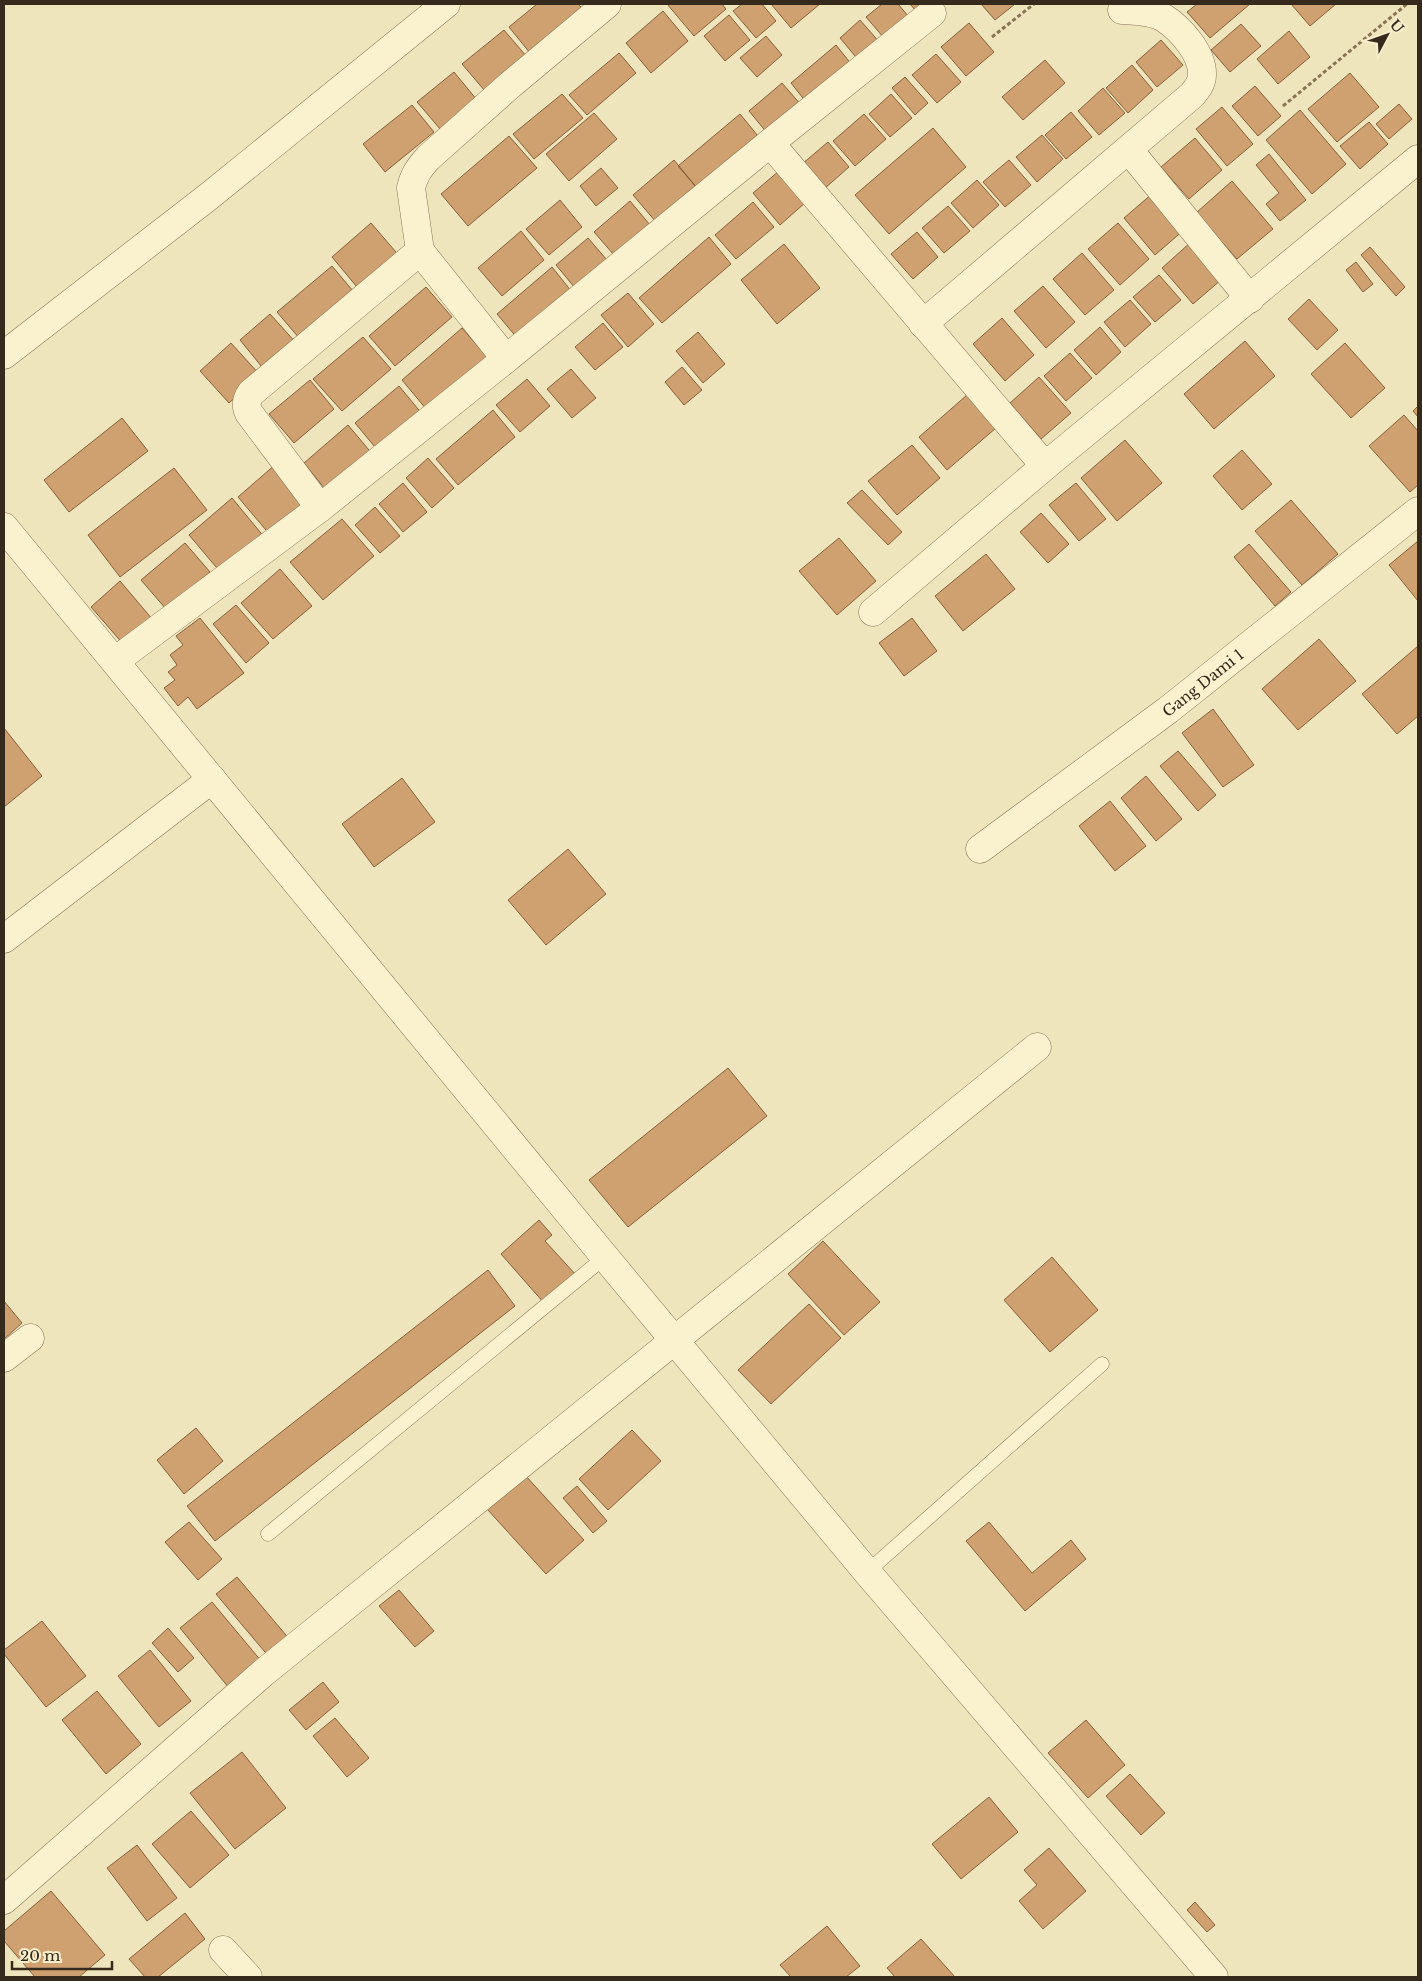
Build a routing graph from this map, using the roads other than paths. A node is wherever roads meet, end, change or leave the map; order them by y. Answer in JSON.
{"nodes":[{"id":1,"x":446,"y":4,"type":"edge"},
{"id":2,"x":607,"y":4,"type":"edge"},
{"id":3,"x":1122,"y":10,"type":"dead end"},
{"id":4,"x":932,"y":13,"type":"dead end"},
{"id":5,"x":770,"y":143,"type":"junction"},
{"id":6,"x":1128,"y":150,"type":"junction"},
{"id":7,"x":1418,"y":159,"type":"edge"},
{"id":8,"x":420,"y":251,"type":"junction"},
{"id":9,"x":1250,"y":299,"type":"junction"},
{"id":10,"x":923,"y":324,"type":"junction"},
{"id":11,"x":4,"y":355,"type":"edge"},
{"id":12,"x":506,"y":360,"type":"junction"},
{"id":13,"x":1045,"y":466,"type":"junction"},
{"id":14,"x":320,"y":508,"type":"junction"},
{"id":15,"x":1418,"y":511,"type":"edge"},
{"id":16,"x":4,"y":527,"type":"edge"},
{"id":17,"x":873,"y":612,"type":"dead end"},
{"id":18,"x":115,"y":661,"type":"junction"},
{"id":19,"x":212,"y":779,"type":"junction"},
{"id":20,"x":980,"y":849,"type":"dead end"},
{"id":21,"x":4,"y":938,"type":"edge"},
{"id":22,"x":1037,"y":1047,"type":"dead end"},
{"id":23,"x":605,"y":1258,"type":"junction"},
{"id":24,"x":30,"y":1338,"type":"dead end"},
{"id":25,"x":675,"y":1340,"type":"junction"},
{"id":26,"x":4,"y":1358,"type":"edge"},
{"id":27,"x":1102,"y":1364,"type":"dead end"},
{"id":28,"x":268,"y":1534,"type":"dead end"},
{"id":29,"x":868,"y":1572,"type":"junction"},
{"id":30,"x":4,"y":1900,"type":"edge"},
{"id":31,"x":224,"y":1950,"type":"dead end"},
{"id":32,"x":248,"y":1977,"type":"edge"},
{"id":33,"x":1214,"y":1977,"type":"edge"}],
"edges":[{"from":1,"to":11,"type":"street"},
{"from":2,"to":8,"type":"street"},
{"from":3,"to":6,"type":"street"},
{"from":4,"to":5,"type":"street"},
{"from":5,"to":10,"type":"street"},
{"from":5,"to":12,"type":"street"},
{"from":6,"to":9,"type":"street"},
{"from":6,"to":10,"type":"street"},
{"from":7,"to":9,"type":"street"},
{"from":8,"to":12,"type":"street"},
{"from":8,"to":14,"type":"street"},
{"from":9,"to":13,"type":"street"},
{"from":10,"to":13,"type":"street"},
{"from":12,"to":14,"type":"street"},
{"from":13,"to":17,"type":"street"},
{"from":14,"to":18,"type":"street"},
{"from":15,"to":20,"type":"street","name":"Gang Dami 1"},
{"from":16,"to":18,"type":"street"},
{"from":18,"to":19,"type":"street"},
{"from":19,"to":21,"type":"street"},
{"from":19,"to":23,"type":"street"},
{"from":22,"to":25,"type":"street"},
{"from":23,"to":25,"type":"street"},
{"from":23,"to":28,"type":"lane"},
{"from":24,"to":26,"type":"street"},
{"from":25,"to":29,"type":"street"},
{"from":25,"to":30,"type":"street"},
{"from":27,"to":29,"type":"lane"},
{"from":29,"to":33,"type":"street"},
{"from":31,"to":32,"type":"street"}]}
